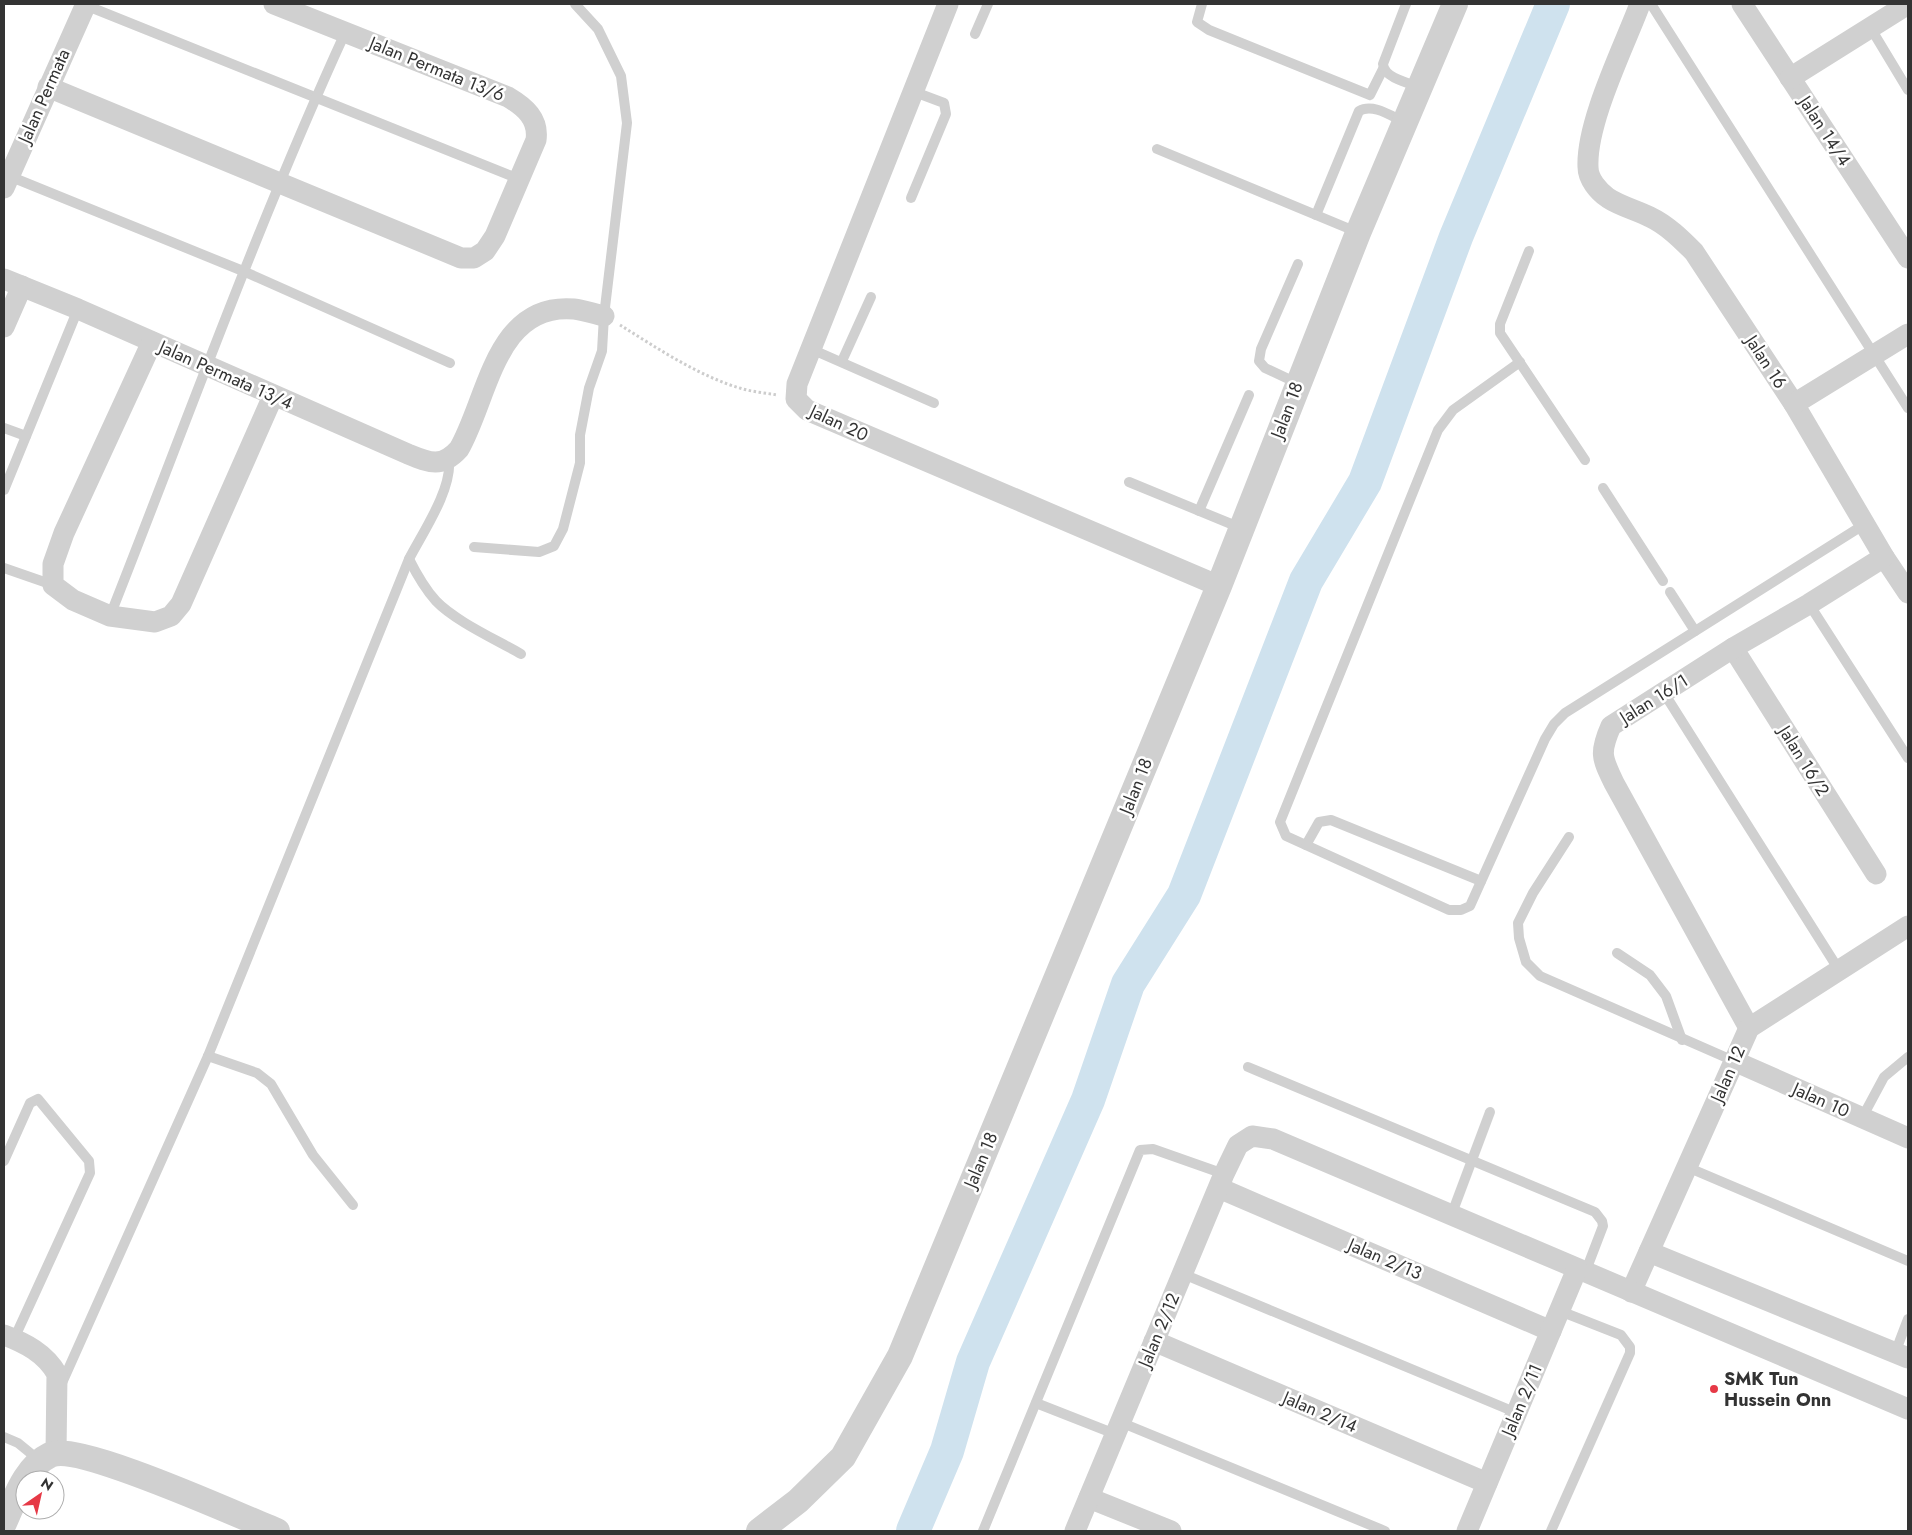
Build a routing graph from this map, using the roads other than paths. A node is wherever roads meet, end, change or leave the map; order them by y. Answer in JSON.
{"nodes":[{"id":1,"x":85,"y":4,"type":"edge"},
{"id":2,"x":274,"y":4,"type":"edge"},
{"id":3,"x":575,"y":4,"type":"edge"},
{"id":4,"x":948,"y":4,"type":"edge"},
{"id":5,"x":988,"y":4,"type":"edge"},
{"id":6,"x":1202,"y":4,"type":"edge"},
{"id":7,"x":1406,"y":4,"type":"edge"},
{"id":8,"x":1455,"y":4,"type":"edge"},
{"id":9,"x":1640,"y":4,"type":"edge"},
{"id":10,"x":1651,"y":4,"type":"edge"},
{"id":11,"x":1742,"y":4,"type":"edge"},
{"id":12,"x":1908,"y":4,"type":"edge"},
{"id":13,"x":1870,"y":27,"type":"junction"},
{"id":14,"x":345,"y":33,"type":"junction"},
{"id":15,"x":975,"y":34,"type":"dead end"},
{"id":16,"x":1383,"y":69,"type":"junction"},
{"id":17,"x":1790,"y":78,"type":"junction"},
{"id":18,"x":48,"y":87,"type":"junction"},
{"id":19,"x":1420,"y":88,"type":"junction"},
{"id":20,"x":1908,"y":90,"type":"edge"},
{"id":21,"x":912,"y":91,"type":"junction"},
{"id":22,"x":315,"y":97,"type":"junction"},
{"id":23,"x":1406,"y":122,"type":"junction"},
{"id":24,"x":1158,"y":149,"type":"dead end"},
{"id":25,"x":519,"y":179,"type":"junction"},
{"id":26,"x":6,"y":182,"type":"edge"},
{"id":27,"x":281,"y":182,"type":"junction"},
{"id":28,"x":911,"y":198,"type":"dead end"},
{"id":29,"x":1316,"y":215,"type":"junction"},
{"id":30,"x":1358,"y":233,"type":"junction"},
{"id":31,"x":1529,"y":251,"type":"dead end"},
{"id":32,"x":1908,"y":258,"type":"edge"},
{"id":33,"x":1298,"y":264,"type":"dead end"},
{"id":34,"x":243,"y":271,"type":"junction"},
{"id":35,"x":13,"y":283,"type":"edge"},
{"id":36,"x":871,"y":297,"type":"dead end"},
{"id":37,"x":78,"y":309,"type":"junction"},
{"id":38,"x":604,"y":316,"type":"junction"},
{"id":39,"x":4,"y":327,"type":"edge"},
{"id":40,"x":1908,"y":334,"type":"edge"},
{"id":41,"x":152,"y":342,"type":"junction"},
{"id":42,"x":812,"y":349,"type":"junction"},
{"id":43,"x":1874,"y":354,"type":"junction"},
{"id":44,"x":842,"y":361,"type":"junction"},
{"id":45,"x":1520,"y":362,"type":"junction"},
{"id":46,"x":450,"y":363,"type":"dead end"},
{"id":47,"x":208,"y":367,"type":"junction"},
{"id":48,"x":1297,"y":383,"type":"junction"},
{"id":49,"x":1249,"y":395,"type":"dead end"},
{"id":50,"x":273,"y":396,"type":"junction"},
{"id":51,"x":934,"y":403,"type":"dead end"},
{"id":52,"x":1794,"y":404,"type":"junction"},
{"id":53,"x":1908,"y":408,"type":"edge"},
{"id":54,"x":4,"y":428,"type":"edge"},
{"id":55,"x":26,"y":436,"type":"junction"},
{"id":56,"x":449,"y":460,"type":"junction"},
{"id":57,"x":1585,"y":460,"type":"dead end"},
{"id":58,"x":1129,"y":482,"type":"dead end"},
{"id":59,"x":1603,"y":488,"type":"dead end"},
{"id":60,"x":4,"y":490,"type":"edge"},
{"id":61,"x":1199,"y":512,"type":"junction"},
{"id":62,"x":1865,"y":524,"type":"junction"},
{"id":63,"x":1242,"y":528,"type":"junction"},
{"id":64,"x":474,"y":547,"type":"dead end"},
{"id":65,"x":1884,"y":557,"type":"junction"},
{"id":66,"x":409,"y":559,"type":"junction"},
{"id":67,"x":4,"y":568,"type":"edge"},
{"id":68,"x":1664,"y":581,"type":"dead end"},
{"id":69,"x":53,"y":585,"type":"junction"},
{"id":70,"x":1218,"y":586,"type":"junction"},
{"id":71,"x":1670,"y":592,"type":"dead end"},
{"id":72,"x":1908,"y":593,"type":"edge"},
{"id":73,"x":1809,"y":604,"type":"junction"},
{"id":74,"x":110,"y":616,"type":"junction"},
{"id":75,"x":1695,"y":631,"type":"junction"},
{"id":76,"x":1733,"y":648,"type":"junction"},
{"id":77,"x":521,"y":654,"type":"dead end"},
{"id":78,"x":1664,"y":693,"type":"junction"},
{"id":79,"x":1908,"y":758,"type":"edge"},
{"id":80,"x":1569,"y":837,"type":"dead end"},
{"id":81,"x":1306,"y":845,"type":"junction"},
{"id":82,"x":1876,"y":874,"type":"dead end"},
{"id":83,"x":1481,"y":881,"type":"junction"},
{"id":84,"x":1908,"y":926,"type":"edge"},
{"id":85,"x":1617,"y":953,"type":"dead end"},
{"id":86,"x":1840,"y":970,"type":"junction"},
{"id":87,"x":1749,"y":1028,"type":"junction"},
{"id":88,"x":1682,"y":1040,"type":"junction"},
{"id":89,"x":208,"y":1056,"type":"junction"},
{"id":90,"x":1908,"y":1057,"type":"edge"},
{"id":91,"x":1734,"y":1061,"type":"junction"},
{"id":92,"x":1248,"y":1067,"type":"dead end"},
{"id":93,"x":1490,"y":1112,"type":"dead end"},
{"id":94,"x":1862,"y":1118,"type":"junction"},
{"id":95,"x":1908,"y":1138,"type":"edge"},
{"id":96,"x":1472,"y":1160,"type":"junction"},
{"id":97,"x":4,"y":1161,"type":"edge"},
{"id":98,"x":1687,"y":1167,"type":"junction"},
{"id":99,"x":1221,"y":1181,"type":"junction"},
{"id":100,"x":353,"y":1204,"type":"dead end"},
{"id":101,"x":1451,"y":1216,"type":"junction"},
{"id":102,"x":1649,"y":1252,"type":"junction"},
{"id":103,"x":1908,"y":1261,"type":"edge"},
{"id":104,"x":1581,"y":1271,"type":"junction"},
{"id":105,"x":1183,"y":1274,"type":"junction"},
{"id":106,"x":1631,"y":1292,"type":"junction"},
{"id":107,"x":1560,"y":1311,"type":"junction"},
{"id":108,"x":1908,"y":1319,"type":"edge"},
{"id":109,"x":1551,"y":1331,"type":"junction"},
{"id":110,"x":9,"y":1337,"type":"edge"},
{"id":111,"x":1154,"y":1341,"type":"junction"},
{"id":112,"x":1902,"y":1356,"type":"edge"},
{"id":113,"x":59,"y":1390,"type":"junction"},
{"id":114,"x":1036,"y":1403,"type":"junction"},
{"id":115,"x":1908,"y":1410,"type":"edge"},
{"id":116,"x":1517,"y":1413,"type":"junction"},
{"id":117,"x":1118,"y":1428,"type":"junction"},
{"id":118,"x":4,"y":1437,"type":"edge"},
{"id":119,"x":49,"y":1457,"type":"junction"},
{"id":120,"x":1487,"y":1483,"type":"junction"},
{"id":121,"x":1089,"y":1498,"type":"junction"},
{"id":122,"x":4,"y":1523,"type":"edge"},
{"id":123,"x":277,"y":1531,"type":"edge"},
{"id":124,"x":759,"y":1531,"type":"edge"},
{"id":125,"x":983,"y":1531,"type":"edge"},
{"id":126,"x":1075,"y":1531,"type":"edge"},
{"id":127,"x":1172,"y":1531,"type":"edge"},
{"id":128,"x":1385,"y":1531,"type":"edge"},
{"id":129,"x":1467,"y":1531,"type":"edge"},
{"id":130,"x":1552,"y":1531,"type":"edge"}],
"edges":[{"from":1,"to":18,"type":"street","name":"Jalan Permata"},
{"from":1,"to":22,"type":"lane"},
{"from":2,"to":14,"type":"street","name":"Jalan Permata 13/6"},
{"from":3,"to":38,"type":"lane"},
{"from":4,"to":21,"type":"street","name":"Jalan 20"},
{"from":5,"to":15,"type":"lane"},
{"from":6,"to":16,"type":"lane"},
{"from":7,"to":16,"type":"lane"},
{"from":8,"to":19,"type":"street","name":"Jalan 18"},
{"from":9,"to":52,"type":"street","name":"Jalan 16"},
{"from":10,"to":43,"type":"lane"},
{"from":11,"to":17,"type":"street","name":"Jalan 14/4"},
{"from":12,"to":13,"type":"street"},
{"from":13,"to":17,"type":"street"},
{"from":13,"to":20,"type":"lane"},
{"from":14,"to":22,"type":"lane"},
{"from":14,"to":25,"type":"street","name":"Jalan Permata 13/6"},
{"from":16,"to":19,"type":"lane"},
{"from":17,"to":32,"type":"street","name":"Jalan 14/4"},
{"from":18,"to":26,"type":"street","name":"Jalan Permata"},
{"from":18,"to":27,"type":"street"},
{"from":19,"to":23,"type":"street","name":"Jalan 18"},
{"from":21,"to":28,"type":"lane"},
{"from":21,"to":42,"type":"street","name":"Jalan 20"},
{"from":22,"to":25,"type":"lane"},
{"from":22,"to":27,"type":"lane"},
{"from":23,"to":29,"type":"lane"},
{"from":23,"to":30,"type":"street","name":"Jalan 18"},
{"from":24,"to":29,"type":"lane"},
{"from":25,"to":27,"type":"street"},
{"from":26,"to":34,"type":"lane"},
{"from":27,"to":34,"type":"lane"},
{"from":29,"to":30,"type":"lane"},
{"from":30,"to":48,"type":"street","name":"Jalan 18"},
{"from":31,"to":45,"type":"lane"},
{"from":33,"to":48,"type":"lane"},
{"from":34,"to":46,"type":"lane"},
{"from":34,"to":47,"type":"lane"},
{"from":35,"to":37,"type":"street","name":"Jalan Permata 13/4"},
{"from":35,"to":39,"type":"street"},
{"from":36,"to":44,"type":"lane"},
{"from":37,"to":41,"type":"street","name":"Jalan Permata 13/4"},
{"from":37,"to":55,"type":"lane"},
{"from":38,"to":56,"type":"street"},
{"from":38,"to":64,"type":"lane"},
{"from":40,"to":43,"type":"street"},
{"from":41,"to":47,"type":"street","name":"Jalan Permata 13/4"},
{"from":41,"to":69,"type":"street"},
{"from":42,"to":44,"type":"lane"},
{"from":42,"to":70,"type":"street","name":"Jalan 20"},
{"from":43,"to":52,"type":"street"},
{"from":43,"to":53,"type":"lane"},
{"from":44,"to":51,"type":"lane"},
{"from":45,"to":57,"type":"lane"},
{"from":45,"to":81,"type":"lane"},
{"from":47,"to":50,"type":"street","name":"Jalan Permata 13/4"},
{"from":47,"to":74,"type":"lane"},
{"from":48,"to":63,"type":"street","name":"Jalan 18"},
{"from":49,"to":61,"type":"lane"},
{"from":50,"to":56,"type":"street","name":"Jalan Permata 13/4"},
{"from":50,"to":74,"type":"street"},
{"from":52,"to":62,"type":"street","name":"Jalan 16"},
{"from":54,"to":55,"type":"lane"},
{"from":55,"to":60,"type":"lane"},
{"from":56,"to":66,"type":"lane"},
{"from":58,"to":61,"type":"lane"},
{"from":59,"to":68,"type":"lane"},
{"from":61,"to":63,"type":"lane"},
{"from":62,"to":65,"type":"street","name":"Jalan 16"},
{"from":62,"to":75,"type":"lane"},
{"from":63,"to":70,"type":"street","name":"Jalan 18"},
{"from":65,"to":72,"type":"street","name":"Jalan 16"},
{"from":65,"to":73,"type":"street","name":"Jalan 16/1"},
{"from":66,"to":77,"type":"lane"},
{"from":66,"to":89,"type":"lane"},
{"from":67,"to":69,"type":"lane"},
{"from":69,"to":74,"type":"street"},
{"from":70,"to":124,"type":"street","name":"Jalan 18"},
{"from":71,"to":75,"type":"lane"},
{"from":73,"to":76,"type":"street","name":"Jalan 16/1"},
{"from":73,"to":79,"type":"lane"},
{"from":75,"to":83,"type":"lane"},
{"from":76,"to":78,"type":"street","name":"Jalan 16/1"},
{"from":76,"to":82,"type":"street","name":"Jalan 16/2"},
{"from":78,"to":86,"type":"lane"},
{"from":78,"to":87,"type":"street","name":"Jalan 16/1"},
{"from":80,"to":88,"type":"lane"},
{"from":81,"to":83,"type":"lane"},
{"from":81,"to":83,"type":"lane"},
{"from":84,"to":86,"type":"street","name":"Jalan 12"},
{"from":85,"to":88,"type":"lane"},
{"from":86,"to":87,"type":"street","name":"Jalan 12"},
{"from":87,"to":91,"type":"street","name":"Jalan 12"},
{"from":88,"to":91,"type":"lane"},
{"from":89,"to":100,"type":"lane"},
{"from":89,"to":113,"type":"lane"},
{"from":90,"to":94,"type":"lane"},
{"from":91,"to":94,"type":"street","name":"Jalan 10"},
{"from":91,"to":98,"type":"street","name":"Jalan 12"},
{"from":92,"to":96,"type":"lane"},
{"from":93,"to":96,"type":"lane"},
{"from":94,"to":95,"type":"street","name":"Jalan 10"},
{"from":96,"to":101,"type":"lane"},
{"from":96,"to":104,"type":"lane"},
{"from":97,"to":110,"type":"lane"},
{"from":98,"to":102,"type":"street","name":"Jalan 12"},
{"from":98,"to":103,"type":"lane"},
{"from":99,"to":101,"type":"street","name":"Jalan 2/12"},
{"from":99,"to":105,"type":"street","name":"Jalan 2/12"},
{"from":99,"to":109,"type":"street","name":"Jalan 2/13"},
{"from":99,"to":114,"type":"lane"},
{"from":101,"to":104,"type":"street"},
{"from":102,"to":106,"type":"street","name":"Jalan 12"},
{"from":102,"to":112,"type":"street"},
{"from":104,"to":106,"type":"street"},
{"from":104,"to":107,"type":"street","name":"Jalan 2/11"},
{"from":105,"to":111,"type":"street","name":"Jalan 2/12"},
{"from":105,"to":116,"type":"lane"},
{"from":106,"to":115,"type":"street"},
{"from":107,"to":109,"type":"street","name":"Jalan 2/11"},
{"from":107,"to":130,"type":"lane"},
{"from":108,"to":112,"type":"lane"},
{"from":109,"to":116,"type":"street","name":"Jalan 2/11"},
{"from":110,"to":113,"type":"street"},
{"from":111,"to":117,"type":"street","name":"Jalan 2/12"},
{"from":111,"to":120,"type":"street","name":"Jalan 2/14"},
{"from":113,"to":119,"type":"street"},
{"from":114,"to":117,"type":"lane"},
{"from":114,"to":125,"type":"lane"},
{"from":116,"to":120,"type":"street","name":"Jalan 2/11"},
{"from":117,"to":121,"type":"street","name":"Jalan 2/12"},
{"from":117,"to":128,"type":"lane"},
{"from":118,"to":119,"type":"lane"},
{"from":119,"to":122,"type":"street"},
{"from":119,"to":123,"type":"street"},
{"from":120,"to":129,"type":"street","name":"Jalan 2/11"},
{"from":121,"to":126,"type":"street","name":"Jalan 2/12"},
{"from":121,"to":127,"type":"street"}]}
